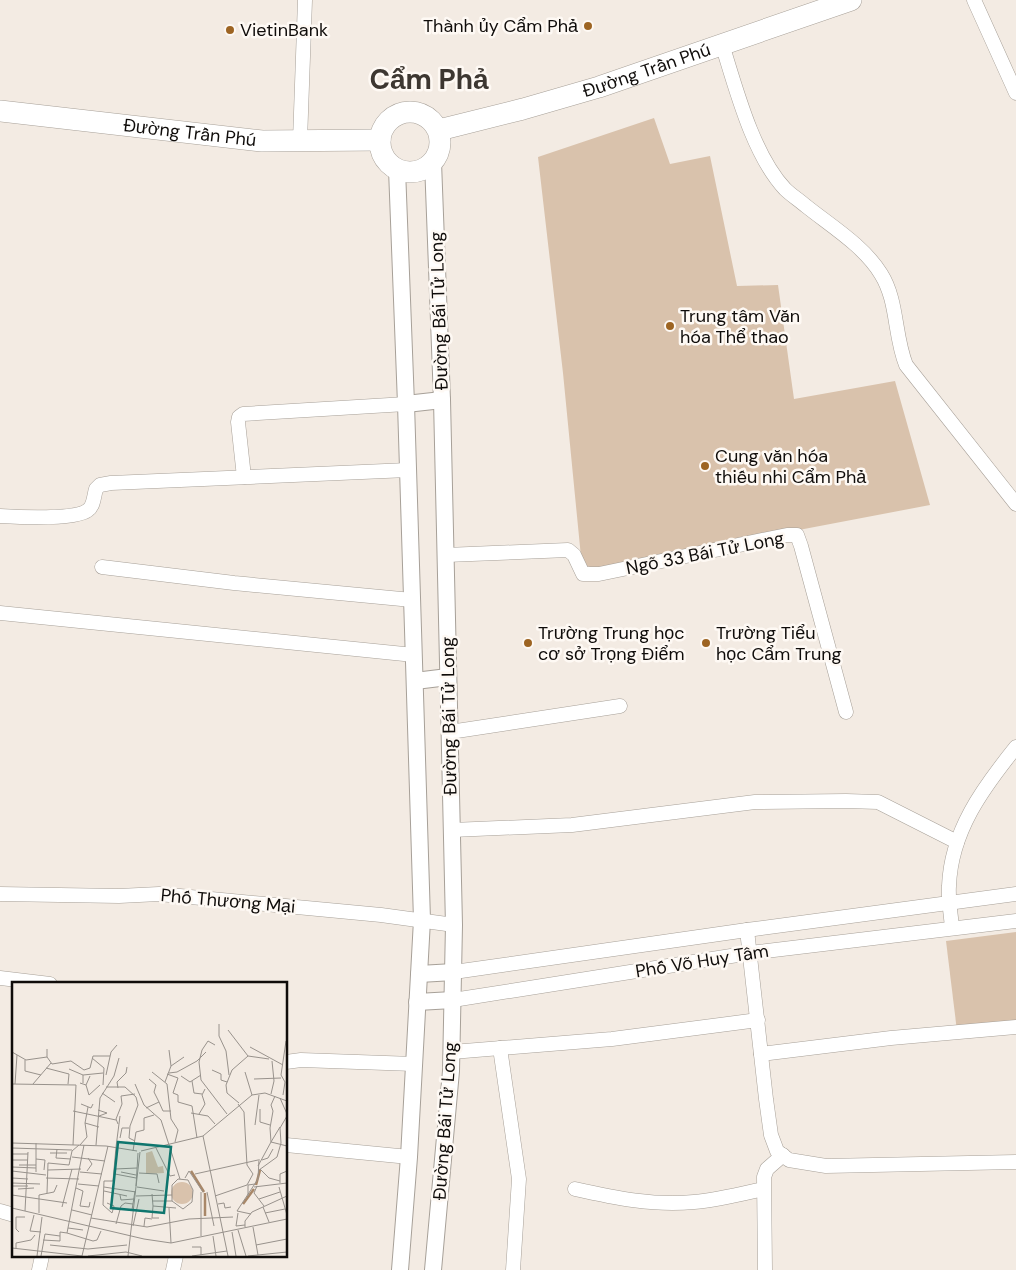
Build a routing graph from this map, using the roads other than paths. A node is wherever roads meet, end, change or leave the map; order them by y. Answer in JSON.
{"nodes":[{"id":1,"x":304,"y":0,"type":"edge"},
{"id":2,"x":851,"y":0,"type":"edge"},
{"id":3,"x":974,"y":0,"type":"edge"},
{"id":4,"x":722,"y":44,"type":"junction"},
{"id":5,"x":1016,"y":93,"type":"edge"},
{"id":6,"x":0,"y":111,"type":"edge"},
{"id":7,"x":439,"y":130,"type":"junction"},
{"id":8,"x":380,"y":140,"type":"junction"},
{"id":9,"x":300,"y":141,"type":"junction"},
{"id":10,"x":433,"y":162,"type":"junction"},
{"id":11,"x":397,"y":169,"type":"junction"},
{"id":12,"x":442,"y":400,"type":"junction"},
{"id":13,"x":406,"y":404,"type":"junction"},
{"id":14,"x":408,"y":470,"type":"junction"},
{"id":15,"x":244,"y":477,"type":"junction"},
{"id":16,"x":1016,"y":504,"type":"edge"},
{"id":17,"x":0,"y":516,"type":"edge"},
{"id":18,"x":446,"y":555,"type":"junction"},
{"id":19,"x":102,"y":567,"type":"dead end"},
{"id":20,"x":412,"y":600,"type":"junction"},
{"id":21,"x":0,"y":613,"type":"edge"},
{"id":22,"x":414,"y":654,"type":"junction"},
{"id":23,"x":448,"y":677,"type":"junction"},
{"id":24,"x":415,"y":681,"type":"junction"},
{"id":25,"x":620,"y":706,"type":"dead end"},
{"id":26,"x":846,"y":712,"type":"dead end"},
{"id":27,"x":450,"y":732,"type":"junction"},
{"id":28,"x":1016,"y":747,"type":"edge"},
{"id":29,"x":452,"y":830,"type":"junction"},
{"id":30,"x":957,"y":842,"type":"junction"},
{"id":31,"x":0,"y":894,"type":"edge"},
{"id":32,"x":1016,"y":894,"type":"edge"},
{"id":33,"x":950,"y":902,"type":"junction"},
{"id":34,"x":422,"y":920,"type":"junction"},
{"id":35,"x":1016,"y":921,"type":"edge"},
{"id":36,"x":454,"y":925,"type":"junction"},
{"id":37,"x":952,"y":928,"type":"junction"},
{"id":38,"x":747,"y":930,"type":"junction"},
{"id":39,"x":750,"y":953,"type":"junction"},
{"id":40,"x":454,"y":972,"type":"junction"},
{"id":41,"x":419,"y":974,"type":"junction"},
{"id":42,"x":0,"y":978,"type":"edge"},
{"id":43,"x":33,"y":982,"type":"edge"},
{"id":44,"x":453,"y":1000,"type":"junction"},
{"id":45,"x":417,"y":1002,"type":"junction"},
{"id":46,"x":758,"y":1020,"type":"junction"},
{"id":47,"x":1016,"y":1028,"type":"edge"},
{"id":48,"x":500,"y":1048,"type":"junction"},
{"id":49,"x":452,"y":1052,"type":"junction"},
{"id":50,"x":761,"y":1054,"type":"junction"},
{"id":51,"x":288,"y":1062,"type":"edge"},
{"id":52,"x":414,"y":1064,"type":"junction"},
{"id":53,"x":288,"y":1145,"type":"edge"},
{"id":54,"x":783,"y":1155,"type":"junction"},
{"id":55,"x":409,"y":1157,"type":"junction"},
{"id":56,"x":1016,"y":1162,"type":"edge"},
{"id":57,"x":575,"y":1189,"type":"dead end"},
{"id":58,"x":763,"y":1189,"type":"junction"},
{"id":59,"x":400,"y":1270,"type":"edge"},
{"id":60,"x":433,"y":1270,"type":"edge"},
{"id":61,"x":513,"y":1270,"type":"edge"},
{"id":62,"x":765,"y":1270,"type":"edge"}],
"edges":[{"from":1,"to":9,"type":"street"},
{"from":2,"to":4,"type":"main road","name":"Đường Trần Phú"},
{"from":3,"to":5,"type":"street"},
{"from":4,"to":7,"type":"main road","name":"Đường Trần Phú"},
{"from":4,"to":16,"type":"street"},
{"from":6,"to":9,"type":"main road","name":"Đường Trần Phú"},
{"from":7,"to":8,"type":"main road"},
{"from":7,"to":10,"type":"main road"},
{"from":8,"to":9,"type":"main road","name":"Đường Trần Phú"},
{"from":8,"to":11,"type":"main road"},
{"from":10,"to":11,"type":"main road"},
{"from":10,"to":12,"type":"street","name":"Đường Bái Tử Long"},
{"from":11,"to":13,"type":"street","name":"Đường Bái Tử Long"},
{"from":12,"to":13,"type":"street"},
{"from":12,"to":18,"type":"street","name":"Đường Bái Tử Long"},
{"from":13,"to":14,"type":"street","name":"Đường Bái Tử Long"},
{"from":13,"to":15,"type":"street"},
{"from":14,"to":15,"type":"street"},
{"from":14,"to":20,"type":"street","name":"Đường Bái Tử Long"},
{"from":15,"to":17,"type":"street"},
{"from":18,"to":23,"type":"street","name":"Đường Bái Tử Long"},
{"from":18,"to":26,"type":"street","name":"Ngõ 33 Bái Tử Long"},
{"from":19,"to":20,"type":"street"},
{"from":20,"to":22,"type":"street","name":"Đường Bái Tử Long"},
{"from":21,"to":22,"type":"street"},
{"from":22,"to":24,"type":"street","name":"Đường Bái Tử Long"},
{"from":23,"to":24,"type":"street"},
{"from":23,"to":27,"type":"street","name":"Đường Bái Tử Long"},
{"from":24,"to":34,"type":"street","name":"Đường Bái Tử Long"},
{"from":25,"to":27,"type":"street"},
{"from":27,"to":29,"type":"street","name":"Đường Bái Tử Long"},
{"from":28,"to":30,"type":"street"},
{"from":29,"to":30,"type":"street"},
{"from":29,"to":36,"type":"street","name":"Đường Bái Tử Long"},
{"from":30,"to":33,"type":"street"},
{"from":31,"to":34,"type":"street","name":"Phố Thương Mại"},
{"from":32,"to":33,"type":"street","name":"Phố Võ Huy Tâm"},
{"from":33,"to":37,"type":"street"},
{"from":33,"to":38,"type":"street","name":"Phố Võ Huy Tâm"},
{"from":34,"to":36,"type":"street","name":"Phố Thương Mại"},
{"from":34,"to":41,"type":"street","name":"Đường Bái Tử Long"},
{"from":35,"to":37,"type":"street","name":"Phố Võ Huy Tâm"},
{"from":36,"to":40,"type":"street","name":"Đường Bái Tử Long"},
{"from":37,"to":39,"type":"street","name":"Phố Võ Huy Tâm"},
{"from":38,"to":39,"type":"street"},
{"from":38,"to":40,"type":"street","name":"Phố Võ Huy Tâm"},
{"from":39,"to":44,"type":"street","name":"Phố Võ Huy Tâm"},
{"from":39,"to":46,"type":"street"},
{"from":40,"to":41,"type":"street"},
{"from":40,"to":44,"type":"street","name":"Đường Bái Tử Long"},
{"from":41,"to":45,"type":"street","name":"Đường Bái Tử Long"},
{"from":42,"to":43,"type":"street"},
{"from":44,"to":45,"type":"street"},
{"from":44,"to":49,"type":"street","name":"Đường Bái Tử Long"},
{"from":45,"to":52,"type":"street","name":"Đường Bái Tử Long"},
{"from":46,"to":48,"type":"street"},
{"from":46,"to":50,"type":"street"},
{"from":47,"to":50,"type":"street"},
{"from":48,"to":49,"type":"street"},
{"from":48,"to":61,"type":"street"},
{"from":49,"to":60,"type":"street","name":"Đường Bái Tử Long"},
{"from":50,"to":54,"type":"street"},
{"from":51,"to":52,"type":"street"},
{"from":52,"to":55,"type":"street","name":"Đường Bái Tử Long"},
{"from":53,"to":55,"type":"street"},
{"from":54,"to":56,"type":"street"},
{"from":54,"to":58,"type":"street"},
{"from":55,"to":59,"type":"street","name":"Đường Bái Tử Long"},
{"from":57,"to":58,"type":"street"},
{"from":58,"to":62,"type":"street"}]}
